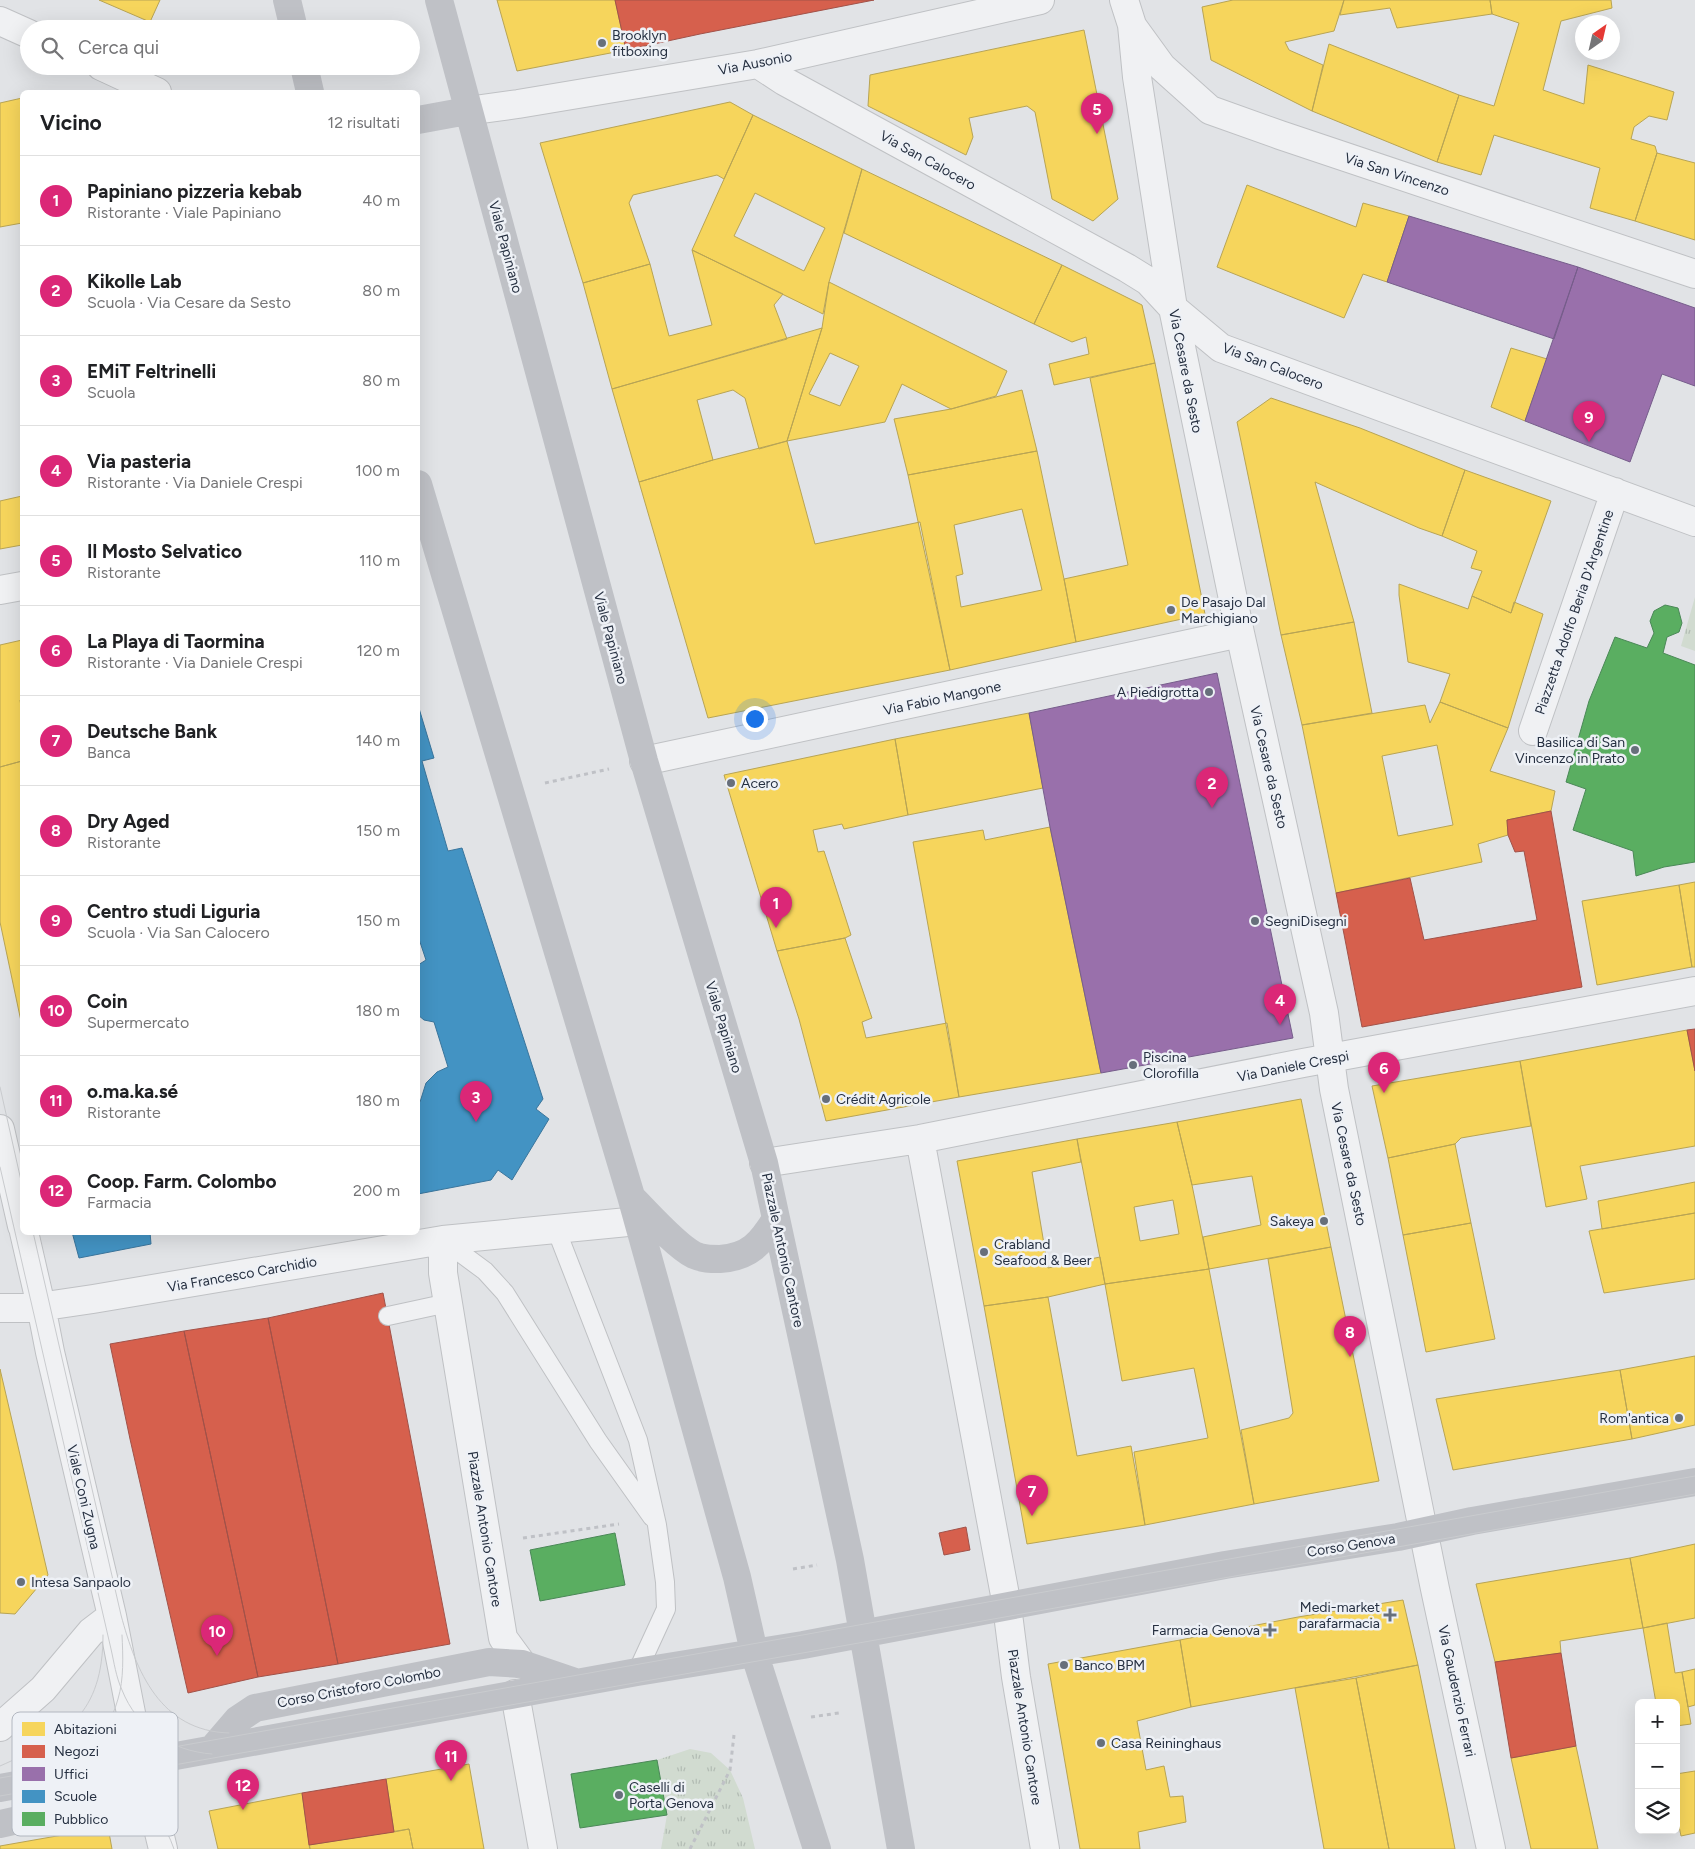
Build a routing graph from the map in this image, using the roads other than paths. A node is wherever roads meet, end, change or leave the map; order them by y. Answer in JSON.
{"nodes":[{"id":1,"x":287,"y":0,"type":"edge"},
{"id":2,"x":439,"y":0,"type":"edge"},
{"id":3,"x":1040,"y":0,"type":"edge"},
{"id":4,"x":1128,"y":13,"type":"edge"},
{"id":5,"x":292,"y":20,"type":"edge"},
{"id":6,"x":0,"y":22,"type":"edge"},
{"id":7,"x":20,"y":30,"type":"edge"},
{"id":8,"x":758,"y":64,"type":"junction"},
{"id":9,"x":306,"y":75,"type":"edge"},
{"id":10,"x":112,"y":77,"type":"edge"},
{"id":11,"x":151,"y":90,"type":"edge"},
{"id":12,"x":310,"y":90,"type":"edge"},
{"id":13,"x":467,"y":111,"type":"junction"},
{"id":14,"x":420,"y":120,"type":"edge"},
{"id":15,"x":1695,"y":274,"type":"edge"},
{"id":16,"x":1173,"y":308,"type":"junction"},
{"id":17,"x":1615,"y":492,"type":"junction"},
{"id":18,"x":420,"y":499,"type":"edge"},
{"id":19,"x":1695,"y":522,"type":"edge"},
{"id":20,"x":20,"y":586,"type":"edge"},
{"id":21,"x":0,"y":590,"type":"edge"},
{"id":22,"x":1240,"y":633,"type":"junction"},
{"id":23,"x":1533,"y":731,"type":"dead end"},
{"id":24,"x":644,"y":761,"type":"junction"},
{"id":25,"x":1695,"y":991,"type":"edge"},
{"id":26,"x":1329,"y":1058,"type":"junction"},
{"id":27,"x":0,"y":1129,"type":"edge"},
{"id":28,"x":920,"y":1139,"type":"junction"},
{"id":29,"x":764,"y":1163,"type":"junction"},
{"id":30,"x":634,"y":1209,"type":"junction"},
{"id":31,"x":20,"y":1217,"type":"edge"},
{"id":32,"x":776,"y":1219,"type":"junction"},
{"id":33,"x":556,"y":1229,"type":"junction"},
{"id":34,"x":25,"y":1235,"type":"edge"},
{"id":35,"x":443,"y":1240,"type":"junction"},
{"id":36,"x":448,"y":1303,"type":"junction"},
{"id":37,"x":41,"y":1306,"type":"junction"},
{"id":38,"x":0,"y":1308,"type":"edge"},
{"id":39,"x":388,"y":1316,"type":"dead end"},
{"id":40,"x":1695,"y":1482,"type":"edge"},
{"id":41,"x":657,"y":1525,"type":"junction"},
{"id":42,"x":1425,"y":1533,"type":"junction"},
{"id":43,"x":1007,"y":1606,"type":"junction"},
{"id":44,"x":112,"y":1616,"type":"junction"},
{"id":45,"x":863,"y":1634,"type":"junction"},
{"id":46,"x":754,"y":1652,"type":"junction"},
{"id":47,"x":522,"y":1664,"type":"junction"},
{"id":48,"x":637,"y":1672,"type":"junction"},
{"id":49,"x":579,"y":1683,"type":"junction"},
{"id":50,"x":515,"y":1694,"type":"junction"},
{"id":51,"x":17,"y":1712,"type":"edge"},
{"id":52,"x":131,"y":1712,"type":"edge"},
{"id":53,"x":12,"y":1716,"type":"edge"},
{"id":54,"x":0,"y":1727,"type":"edge"},
{"id":55,"x":213,"y":1748,"type":"junction"},
{"id":56,"x":178,"y":1753,"type":"edge"},
{"id":57,"x":160,"y":1836,"type":"edge"},
{"id":58,"x":163,"y":1849,"type":"edge"},
{"id":59,"x":543,"y":1849,"type":"edge"},
{"id":60,"x":817,"y":1849,"type":"edge"},
{"id":61,"x":901,"y":1849,"type":"edge"},
{"id":62,"x":1045,"y":1849,"type":"edge"},
{"id":63,"x":1491,"y":1849,"type":"edge"}],
"edges":[{"from":1,"to":5,"type":"main road"},
{"from":2,"to":13,"type":"main road","name":"Viale Papiniano"},
{"from":3,"to":8,"type":"street","name":"Via Ausonio"},
{"from":4,"to":15,"type":"street","name":"Via San Vincenzo"},
{"from":4,"to":16,"type":"street","name":"Via Cesare da Sesto"},
{"from":6,"to":7,"type":"street"},
{"from":8,"to":13,"type":"street","name":"Via Ausonio"},
{"from":8,"to":16,"type":"street","name":"Via San Calocero"},
{"from":9,"to":12,"type":"main road"},
{"from":10,"to":11,"type":"street"},
{"from":13,"to":14,"type":"main road"},
{"from":13,"to":24,"type":"main road","name":"Viale Papiniano"},
{"from":16,"to":17,"type":"street","name":"Via San Calocero"},
{"from":16,"to":22,"type":"street","name":"Via Cesare da Sesto"},
{"from":17,"to":19,"type":"street","name":"Via San Calocero"},
{"from":17,"to":23,"type":"street","name":"Piazzetta Adolfo Beria D'Argentine"},
{"from":18,"to":30,"type":"main road"},
{"from":20,"to":21,"type":"street"},
{"from":22,"to":24,"type":"street","name":"Via Fabio Mangone"},
{"from":22,"to":26,"type":"street","name":"Via Cesare da Sesto"},
{"from":24,"to":29,"type":"main road","name":"Viale Papiniano"},
{"from":25,"to":26,"type":"street","name":"Via Daniele Crespi"},
{"from":26,"to":28,"type":"street","name":"Via Daniele Crespi"},
{"from":26,"to":42,"type":"street","name":"Via Cesare da Sesto"},
{"from":27,"to":31,"type":"street"},
{"from":28,"to":29,"type":"street","name":"Piazzale Antonio Cantore"},
{"from":28,"to":43,"type":"street","name":"Piazzale Antonio Cantore"},
{"from":29,"to":32,"type":"main road","name":"Piazzale Antonio Cantore"},
{"from":30,"to":32,"type":"main road"},
{"from":30,"to":33,"type":"street"},
{"from":30,"to":46,"type":"main road"},
{"from":32,"to":45,"type":"main road","name":"Piazzale Antonio Cantore"},
{"from":33,"to":35,"type":"street"},
{"from":33,"to":41,"type":"lane"},
{"from":34,"to":37,"type":"street","name":"Viale Coni Zugna"},
{"from":35,"to":36,"type":"street","name":"Piazzale Antonio Cantore"},
{"from":35,"to":37,"type":"street","name":"Via Francesco Carchidio"},
{"from":35,"to":41,"type":"lane"},
{"from":36,"to":39,"type":"lane"},
{"from":36,"to":47,"type":"street","name":"Piazzale Antonio Cantore"},
{"from":37,"to":38,"type":"street","name":"Via Francesco Carchidio"},
{"from":37,"to":44,"type":"street","name":"Viale Coni Zugna"},
{"from":40,"to":42,"type":"main road","name":"Corso Genova"},
{"from":41,"to":48,"type":"lane"},
{"from":42,"to":43,"type":"main road","name":"Corso Genova"},
{"from":42,"to":63,"type":"street","name":"Via Gaudenzio Ferrari"},
{"from":43,"to":45,"type":"main road"},
{"from":43,"to":62,"type":"street","name":"Piazzale Antonio Cantore"},
{"from":44,"to":51,"type":"street"},
{"from":44,"to":52,"type":"street","name":"Viale Coni Zugna"},
{"from":45,"to":46,"type":"main road"},
{"from":45,"to":61,"type":"main road","name":"Piazzale Antonio Cantore"},
{"from":46,"to":48,"type":"main road"},
{"from":46,"to":60,"type":"main road"},
{"from":47,"to":49,"type":"main road"},
{"from":47,"to":55,"type":"main road","name":"Corso Cristoforo Colombo"},
{"from":48,"to":49,"type":"main road"},
{"from":49,"to":50,"type":"main road"},
{"from":50,"to":55,"type":"main road"},
{"from":50,"to":59,"type":"street"},
{"from":53,"to":54,"type":"street"},
{"from":55,"to":56,"type":"main road"},
{"from":57,"to":58,"type":"street","name":"Viale Coni Zugna"}]}
